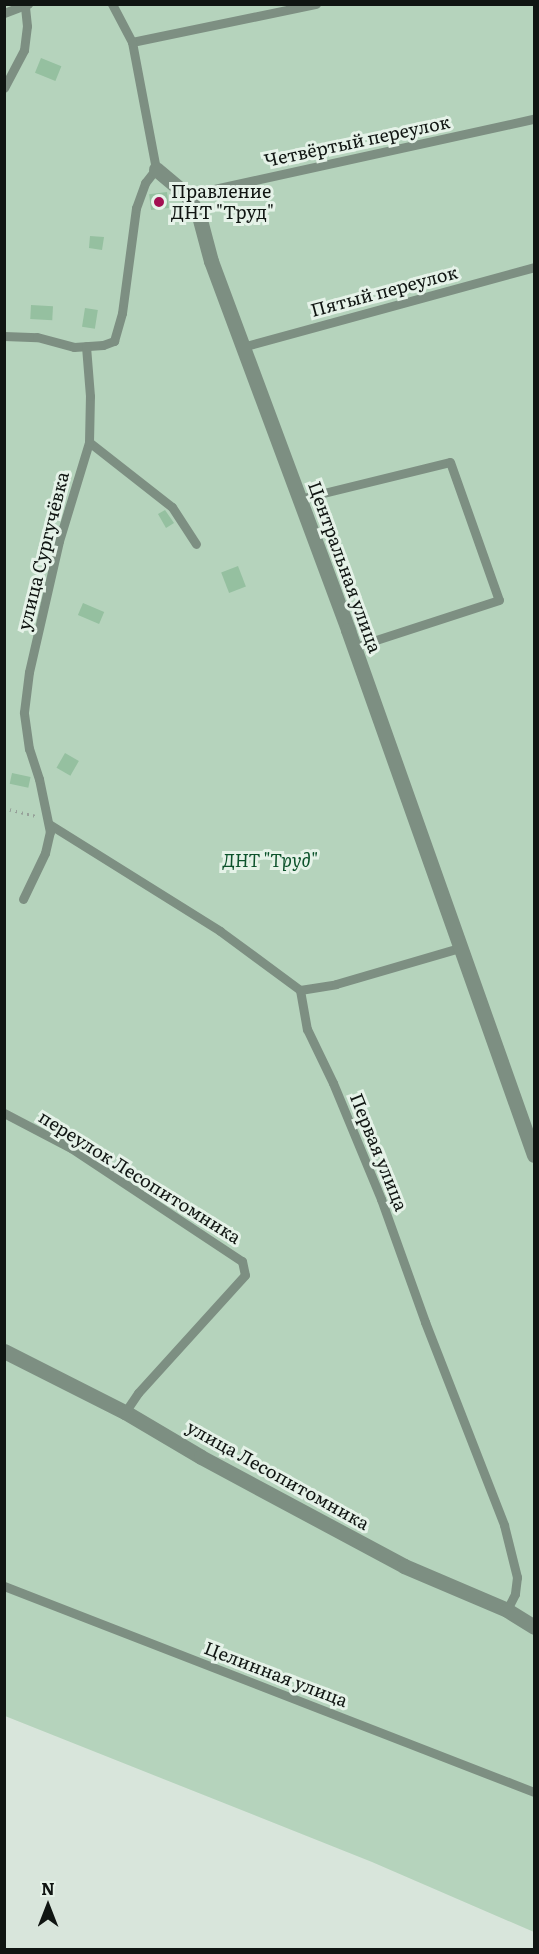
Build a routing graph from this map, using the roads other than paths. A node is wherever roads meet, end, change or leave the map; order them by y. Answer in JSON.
{"nodes":[{"id":1,"x":112,"y":4,"type":"edge"},
{"id":2,"x":316,"y":4,"type":"edge"},
{"id":3,"x":26,"y":5,"type":"edge"},
{"id":4,"x":4,"y":14,"type":"edge"},
{"id":5,"x":132,"y":42,"type":"junction"},
{"id":6,"x":4,"y":88,"type":"edge"},
{"id":7,"x":534,"y":119,"type":"edge"},
{"id":8,"x":156,"y":169,"type":"junction"},
{"id":9,"x":187,"y":195,"type":"junction"},
{"id":10,"x":534,"y":267,"type":"edge"},
{"id":11,"x":4,"y":336,"type":"edge"},
{"id":12,"x":86,"y":346,"type":"junction"},
{"id":13,"x":242,"y":347,"type":"junction"},
{"id":14,"x":89,"y":442,"type":"junction"},
{"id":15,"x":299,"y":499,"type":"junction"},
{"id":16,"x":196,"y":543,"type":"dead end"},
{"id":17,"x":354,"y":647,"type":"junction"},
{"id":18,"x":48,"y":821,"type":"junction"},
{"id":19,"x":23,"y":899,"type":"dead end"},
{"id":20,"x":459,"y":948,"type":"junction"},
{"id":21,"x":300,"y":990,"type":"junction"},
{"id":22,"x":4,"y":1113,"type":"edge"},
{"id":23,"x":534,"y":1155,"type":"edge"},
{"id":24,"x":4,"y":1351,"type":"edge"},
{"id":25,"x":125,"y":1413,"type":"junction"},
{"id":26,"x":4,"y":1586,"type":"edge"},
{"id":27,"x":507,"y":1610,"type":"junction"},
{"id":28,"x":534,"y":1627,"type":"edge"},
{"id":29,"x":534,"y":1792,"type":"edge"}],
"edges":[{"from":1,"to":5,"type":"lane"},
{"from":2,"to":5,"type":"lane"},
{"from":3,"to":4,"type":"lane"},
{"from":3,"to":6,"type":"lane"},
{"from":5,"to":8,"type":"lane"},
{"from":7,"to":9,"type":"lane","name":"Четвёртый переулок"},
{"from":8,"to":9,"type":"street","name":"Центральная улица"},
{"from":8,"to":12,"type":"lane"},
{"from":9,"to":13,"type":"street","name":"Центральная улица"},
{"from":10,"to":13,"type":"lane","name":"Пятый переулок"},
{"from":11,"to":12,"type":"lane"},
{"from":12,"to":14,"type":"lane","name":"улица Сургучёвка"},
{"from":13,"to":15,"type":"street","name":"Центральная улица"},
{"from":14,"to":16,"type":"lane"},
{"from":14,"to":18,"type":"lane","name":"улица Сургучёвка"},
{"from":15,"to":17,"type":"street","name":"Центральная улица"},
{"from":15,"to":17,"type":"lane"},
{"from":17,"to":20,"type":"street","name":"Центральная улица"},
{"from":18,"to":19,"type":"lane","name":"улица Сургучёвка"},
{"from":18,"to":21,"type":"lane"},
{"from":20,"to":21,"type":"lane"},
{"from":20,"to":23,"type":"street","name":"Центральная улица"},
{"from":21,"to":27,"type":"lane","name":"Первая улица"},
{"from":22,"to":25,"type":"lane","name":"переулок Лесопитомника"},
{"from":24,"to":25,"type":"street","name":"улица Лесопитомника"},
{"from":25,"to":27,"type":"street","name":"улица Лесопитомника"},
{"from":26,"to":29,"type":"lane","name":"Целинная улица"},
{"from":27,"to":28,"type":"street","name":"улица Лесопитомника"}]}
